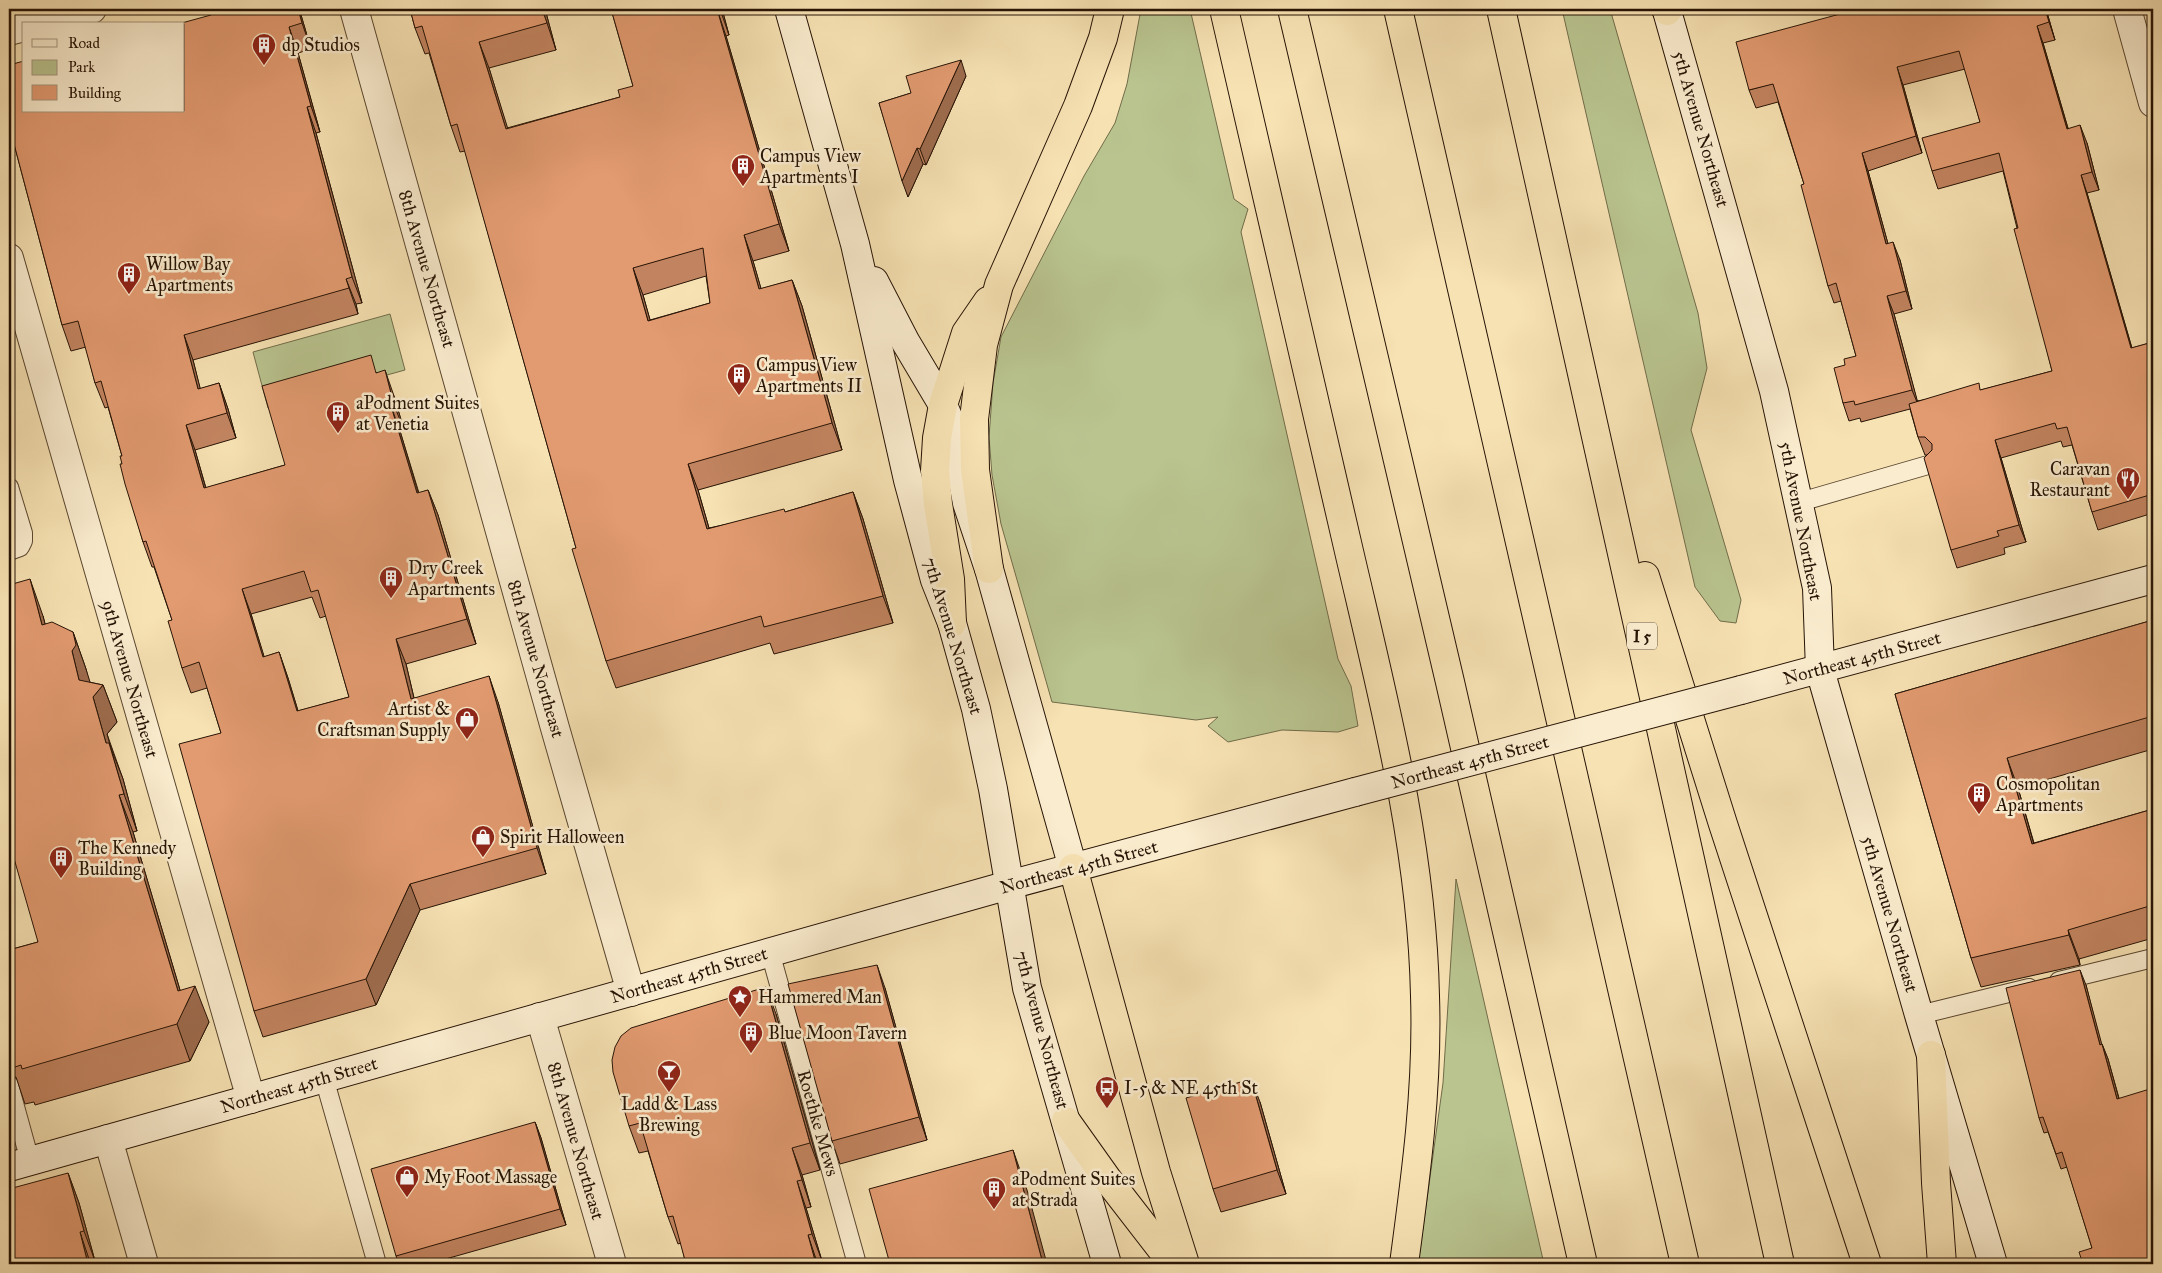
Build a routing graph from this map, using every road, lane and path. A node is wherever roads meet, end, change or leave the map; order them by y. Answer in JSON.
{"nodes":[{"id":1,"x":92,"y":9,"type":"edge"},
{"id":2,"x":354,"y":9,"type":"edge"},
{"id":3,"x":789,"y":9,"type":"edge"},
{"id":4,"x":1110,"y":9,"type":"edge"},
{"id":5,"x":1224,"y":9,"type":"edge"},
{"id":6,"x":1292,"y":9,"type":"edge"},
{"id":7,"x":1398,"y":9,"type":"edge"},
{"id":8,"x":1501,"y":9,"type":"edge"},
{"id":9,"x":1669,"y":9,"type":"edge"},
{"id":10,"x":2127,"y":9,"type":"edge"},
{"id":11,"x":43,"y":22,"type":"edge"},
{"id":12,"x":22,"y":28,"type":"edge"},
{"id":13,"x":9,"y":31,"type":"edge"},
{"id":14,"x":2153,"y":102,"type":"edge"},
{"id":15,"x":856,"y":244,"type":"junction"},
{"id":16,"x":9,"y":258,"type":"edge"},
{"id":17,"x":999,"y":285,"type":"junction"},
{"id":18,"x":1590,"y":403,"type":"junction"},
{"id":19,"x":942,"y":405,"type":"junction"},
{"id":20,"x":1928,"y":465,"type":"edge"},
{"id":21,"x":9,"y":488,"type":"edge"},
{"id":22,"x":1800,"y":502,"type":"junction"},
{"id":23,"x":9,"y":551,"type":"edge"},
{"id":24,"x":988,"y":568,"type":"junction"},
{"id":25,"x":2153,"y":579,"type":"edge"},
{"id":26,"x":952,"y":623,"type":"junction"},
{"id":27,"x":1820,"y":670,"type":"junction"},
{"id":28,"x":1073,"y":868,"type":"junction"},
{"id":29,"x":1009,"y":885,"type":"junction"},
{"id":30,"x":770,"y":952,"type":"junction"},
{"id":31,"x":2153,"y":958,"type":"edge"},
{"id":32,"x":631,"y":992,"type":"junction"},
{"id":33,"x":1919,"y":1015,"type":"junction"},
{"id":34,"x":540,"y":1017,"type":"junction"},
{"id":35,"x":1931,"y":1056,"type":"junction"},
{"id":36,"x":324,"y":1078,"type":"junction"},
{"id":37,"x":9,"y":1085,"type":"edge"},
{"id":38,"x":251,"y":1099,"type":"junction"},
{"id":39,"x":1066,"y":1121,"type":"junction"},
{"id":40,"x":108,"y":1139,"type":"junction"},
{"id":41,"x":19,"y":1164,"type":"edge"},
{"id":42,"x":144,"y":1264,"type":"edge"},
{"id":43,"x":377,"y":1264,"type":"edge"},
{"id":44,"x":612,"y":1264,"type":"edge"},
{"id":45,"x":857,"y":1264,"type":"edge"},
{"id":46,"x":1107,"y":1264,"type":"edge"},
{"id":47,"x":1173,"y":1264,"type":"edge"},
{"id":48,"x":1184,"y":1264,"type":"edge"},
{"id":49,"x":1404,"y":1264,"type":"edge"},
{"id":50,"x":1583,"y":1264,"type":"edge"},
{"id":51,"x":1685,"y":1264,"type":"edge"},
{"id":52,"x":1780,"y":1264,"type":"edge"},
{"id":53,"x":1867,"y":1264,"type":"edge"},
{"id":54,"x":1942,"y":1264,"type":"edge"},
{"id":55,"x":1993,"y":1264,"type":"edge"}],
"edges":[{"from":1,"to":11,"type":"main road"},
{"from":2,"to":32,"type":"main road","name":"8th Avenue Northeast"},
{"from":3,"to":15,"type":"main road","name":"7th Avenue Northeast"},
{"from":4,"to":17,"type":"highway"},
{"from":5,"to":49,"type":"highway"},
{"from":6,"to":50,"type":"highway"},
{"from":7,"to":51,"type":"highway"},
{"from":8,"to":18,"type":"highway","number":"I 5"},
{"from":9,"to":22,"type":"main road","name":"5th Avenue Northeast"},
{"from":10,"to":14,"type":"main road"},
{"from":12,"to":13,"type":"main road"},
{"from":15,"to":19,"type":"main road"},
{"from":15,"to":26,"type":"main road","name":"7th Avenue Northeast"},
{"from":16,"to":38,"type":"main road","name":"9th Avenue Northeast"},
{"from":17,"to":19,"type":"highway"},
{"from":17,"to":24,"type":"highway"},
{"from":18,"to":52,"type":"highway","number":"I 5"},
{"from":18,"to":53,"type":"highway"},
{"from":19,"to":24,"type":"main road"},
{"from":19,"to":26,"type":"highway"},
{"from":20,"to":22,"type":"lane"},
{"from":21,"to":23,"type":"lane"},
{"from":22,"to":27,"type":"main road","name":"5th Avenue Northeast"},
{"from":24,"to":28,"type":"main road"},
{"from":25,"to":27,"type":"main road","name":"Northeast 45th Street"},
{"from":26,"to":29,"type":"main road","name":"7th Avenue Northeast"},
{"from":27,"to":28,"type":"main road","name":"Northeast 45th Street","bridge":true},
{"from":27,"to":33,"type":"main road","name":"5th Avenue Northeast"},
{"from":28,"to":29,"type":"main road","name":"Northeast 45th Street"},
{"from":28,"to":48,"type":"highway"},
{"from":29,"to":30,"type":"main road","name":"Northeast 45th Street"},
{"from":29,"to":39,"type":"main road","name":"7th Avenue Northeast"},
{"from":30,"to":32,"type":"main road","name":"Northeast 45th Street"},
{"from":30,"to":45,"type":"lane","name":"Roethke Mews"},
{"from":31,"to":33,"type":"lane"},
{"from":32,"to":34,"type":"main road","name":"Northeast 45th Street"},
{"from":33,"to":35,"type":"main road","name":"5th Avenue Northeast"},
{"from":34,"to":36,"type":"main road","name":"Northeast 45th Street"},
{"from":34,"to":44,"type":"main road","name":"8th Avenue Northeast"},
{"from":35,"to":54,"type":"highway"},
{"from":35,"to":55,"type":"main road","name":"5th Avenue Northeast"},
{"from":36,"to":38,"type":"main road","name":"Northeast 45th Street"},
{"from":36,"to":43,"type":"lane"},
{"from":37,"to":41,"type":"lane"},
{"from":38,"to":40,"type":"main road","name":"Northeast 45th Street"},
{"from":39,"to":46,"type":"main road","name":"7th Avenue Northeast"},
{"from":39,"to":47,"type":"highway"},
{"from":40,"to":41,"type":"main road","name":"Northeast 45th Street"},
{"from":40,"to":42,"type":"main road"}]}
